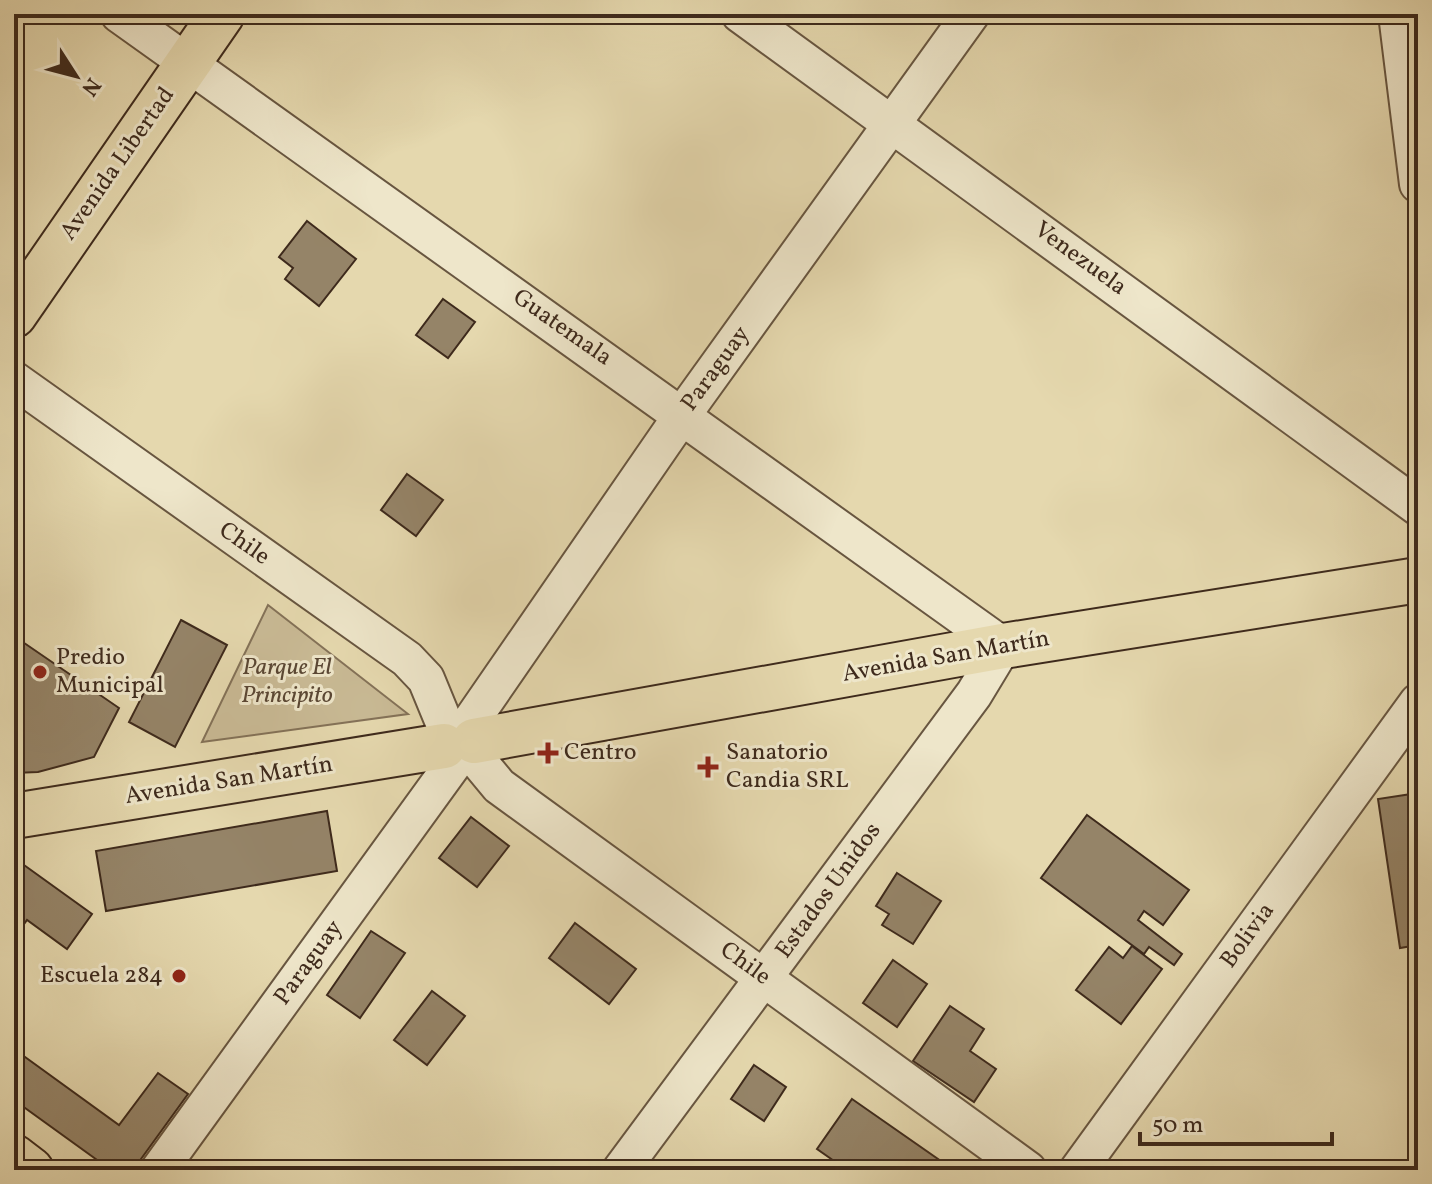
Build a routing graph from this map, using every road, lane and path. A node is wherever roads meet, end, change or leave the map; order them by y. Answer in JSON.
{"nodes":[{"id":1,"x":119,"y":14,"type":"edge"},
{"id":2,"x":222,"y":14,"type":"edge"},
{"id":3,"x":740,"y":14,"type":"edge"},
{"id":4,"x":971,"y":14,"type":"edge"},
{"id":5,"x":1371,"y":14,"type":"edge"},
{"id":6,"x":1399,"y":29,"type":"edge"},
{"id":7,"x":187,"y":64,"type":"junction"},
{"id":8,"x":893,"y":122,"type":"junction"},
{"id":9,"x":1418,"y":184,"type":"edge"},
{"id":10,"x":14,"y":315,"type":"edge"},
{"id":11,"x":14,"y":380,"type":"edge"},
{"id":12,"x":683,"y":414,"type":"junction"},
{"id":13,"x":1418,"y":507,"type":"edge"},
{"id":14,"x":1418,"y":580,"type":"edge"},
{"id":15,"x":1003,"y":646,"type":"junction"},
{"id":16,"x":1418,"y":702,"type":"edge"},
{"id":17,"x":460,"y":742,"type":"junction"},
{"id":18,"x":14,"y":816,"type":"edge"},
{"id":19,"x":765,"y":978,"type":"junction"},
{"id":20,"x":14,"y":1157,"type":"edge"},
{"id":21,"x":31,"y":1170,"type":"edge"},
{"id":22,"x":159,"y":1170,"type":"edge"},
{"id":23,"x":621,"y":1170,"type":"edge"},
{"id":24,"x":1028,"y":1170,"type":"edge"},
{"id":25,"x":1078,"y":1170,"type":"edge"}],
"edges":[{"from":1,"to":7,"type":"street","name":"Guatemala"},
{"from":2,"to":7,"type":"main road","name":"Avenida Libertad"},
{"from":3,"to":8,"type":"street","name":"Venezuela"},
{"from":4,"to":8,"type":"street","name":"Paraguay"},
{"from":5,"to":6,"type":"street"},
{"from":6,"to":9,"type":"street"},
{"from":7,"to":10,"type":"main road","name":"Avenida Libertad"},
{"from":7,"to":12,"type":"street","name":"Guatemala"},
{"from":8,"to":12,"type":"street","name":"Paraguay"},
{"from":8,"to":13,"type":"street","name":"Venezuela"},
{"from":11,"to":17,"type":"street","name":"Chile"},
{"from":12,"to":15,"type":"street","name":"Guatemala"},
{"from":12,"to":17,"type":"street","name":"Paraguay"},
{"from":14,"to":15,"type":"main road","name":"Avenida San Martín"},
{"from":15,"to":17,"type":"main road","name":"Avenida San Martín"},
{"from":15,"to":19,"type":"street","name":"Estados Unidos"},
{"from":16,"to":25,"type":"street","name":"Bolivia"},
{"from":17,"to":18,"type":"main road","name":"Avenida San Martín"},
{"from":17,"to":19,"type":"street","name":"Chile"},
{"from":17,"to":22,"type":"street","name":"Paraguay"},
{"from":19,"to":23,"type":"street","name":"Estados Unidos"},
{"from":19,"to":24,"type":"street","name":"Chile"},
{"from":20,"to":21,"type":"main road"}]}
